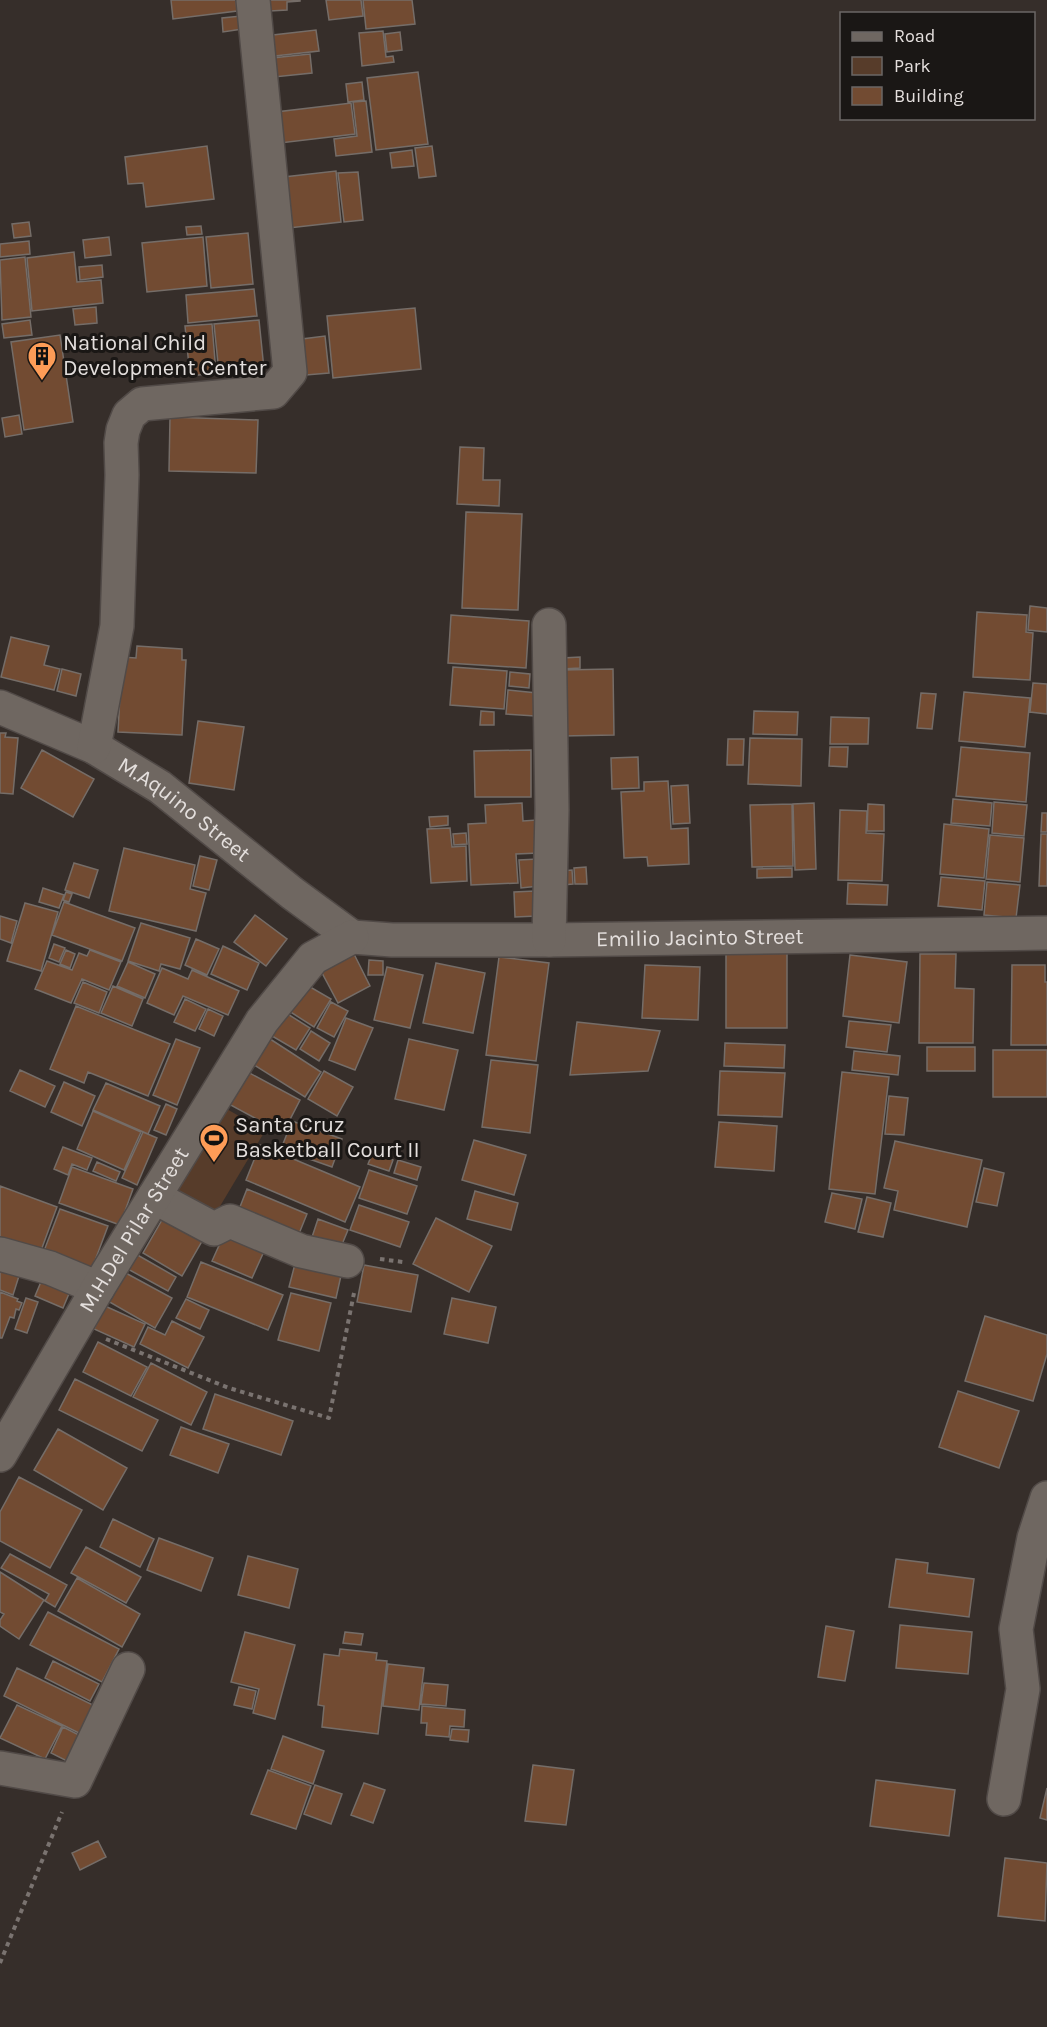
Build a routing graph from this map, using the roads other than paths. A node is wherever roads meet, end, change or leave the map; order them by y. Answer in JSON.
{"nodes":[{"id":1,"x":253,"y":0,"type":"edge"},
{"id":2,"x":549,"y":625,"type":"dead end"},
{"id":3,"x":0,"y":707,"type":"edge"},
{"id":4,"x":94,"y":747,"type":"junction"},
{"id":5,"x":1047,"y":933,"type":"edge"},
{"id":6,"x":352,"y":937,"type":"junction"},
{"id":7,"x":549,"y":940,"type":"junction"},
{"id":8,"x":154,"y":1197,"type":"junction"},
{"id":9,"x":0,"y":1254,"type":"edge"},
{"id":10,"x":358,"y":1270,"type":"road end"},
{"id":11,"x":98,"y":1288,"type":"junction"},
{"id":12,"x":0,"y":1455,"type":"edge"},
{"id":13,"x":1047,"y":1498,"type":"edge"},
{"id":14,"x":128,"y":1669,"type":"dead end"},
{"id":15,"x":0,"y":1768,"type":"edge"},
{"id":16,"x":1004,"y":1799,"type":"dead end"}],
"edges":[{"from":1,"to":4,"type":"street"},
{"from":2,"to":7,"type":"street"},
{"from":3,"to":4,"type":"street","name":"M.Aquino Street"},
{"from":4,"to":6,"type":"street","name":"M.Aquino Street"},
{"from":5,"to":7,"type":"street","name":"Emilio Jacinto Street"},
{"from":6,"to":7,"type":"street","name":"Emilio Jacinto Street"},
{"from":6,"to":8,"type":"street","name":"M.H.Del Pilar Street"},
{"from":8,"to":10,"type":"street"},
{"from":8,"to":11,"type":"street","name":"M.H.Del Pilar Street"},
{"from":9,"to":11,"type":"street"},
{"from":11,"to":12,"type":"street","name":"M.H.Del Pilar Street"},
{"from":13,"to":16,"type":"street"},
{"from":14,"to":15,"type":"street"}]}
